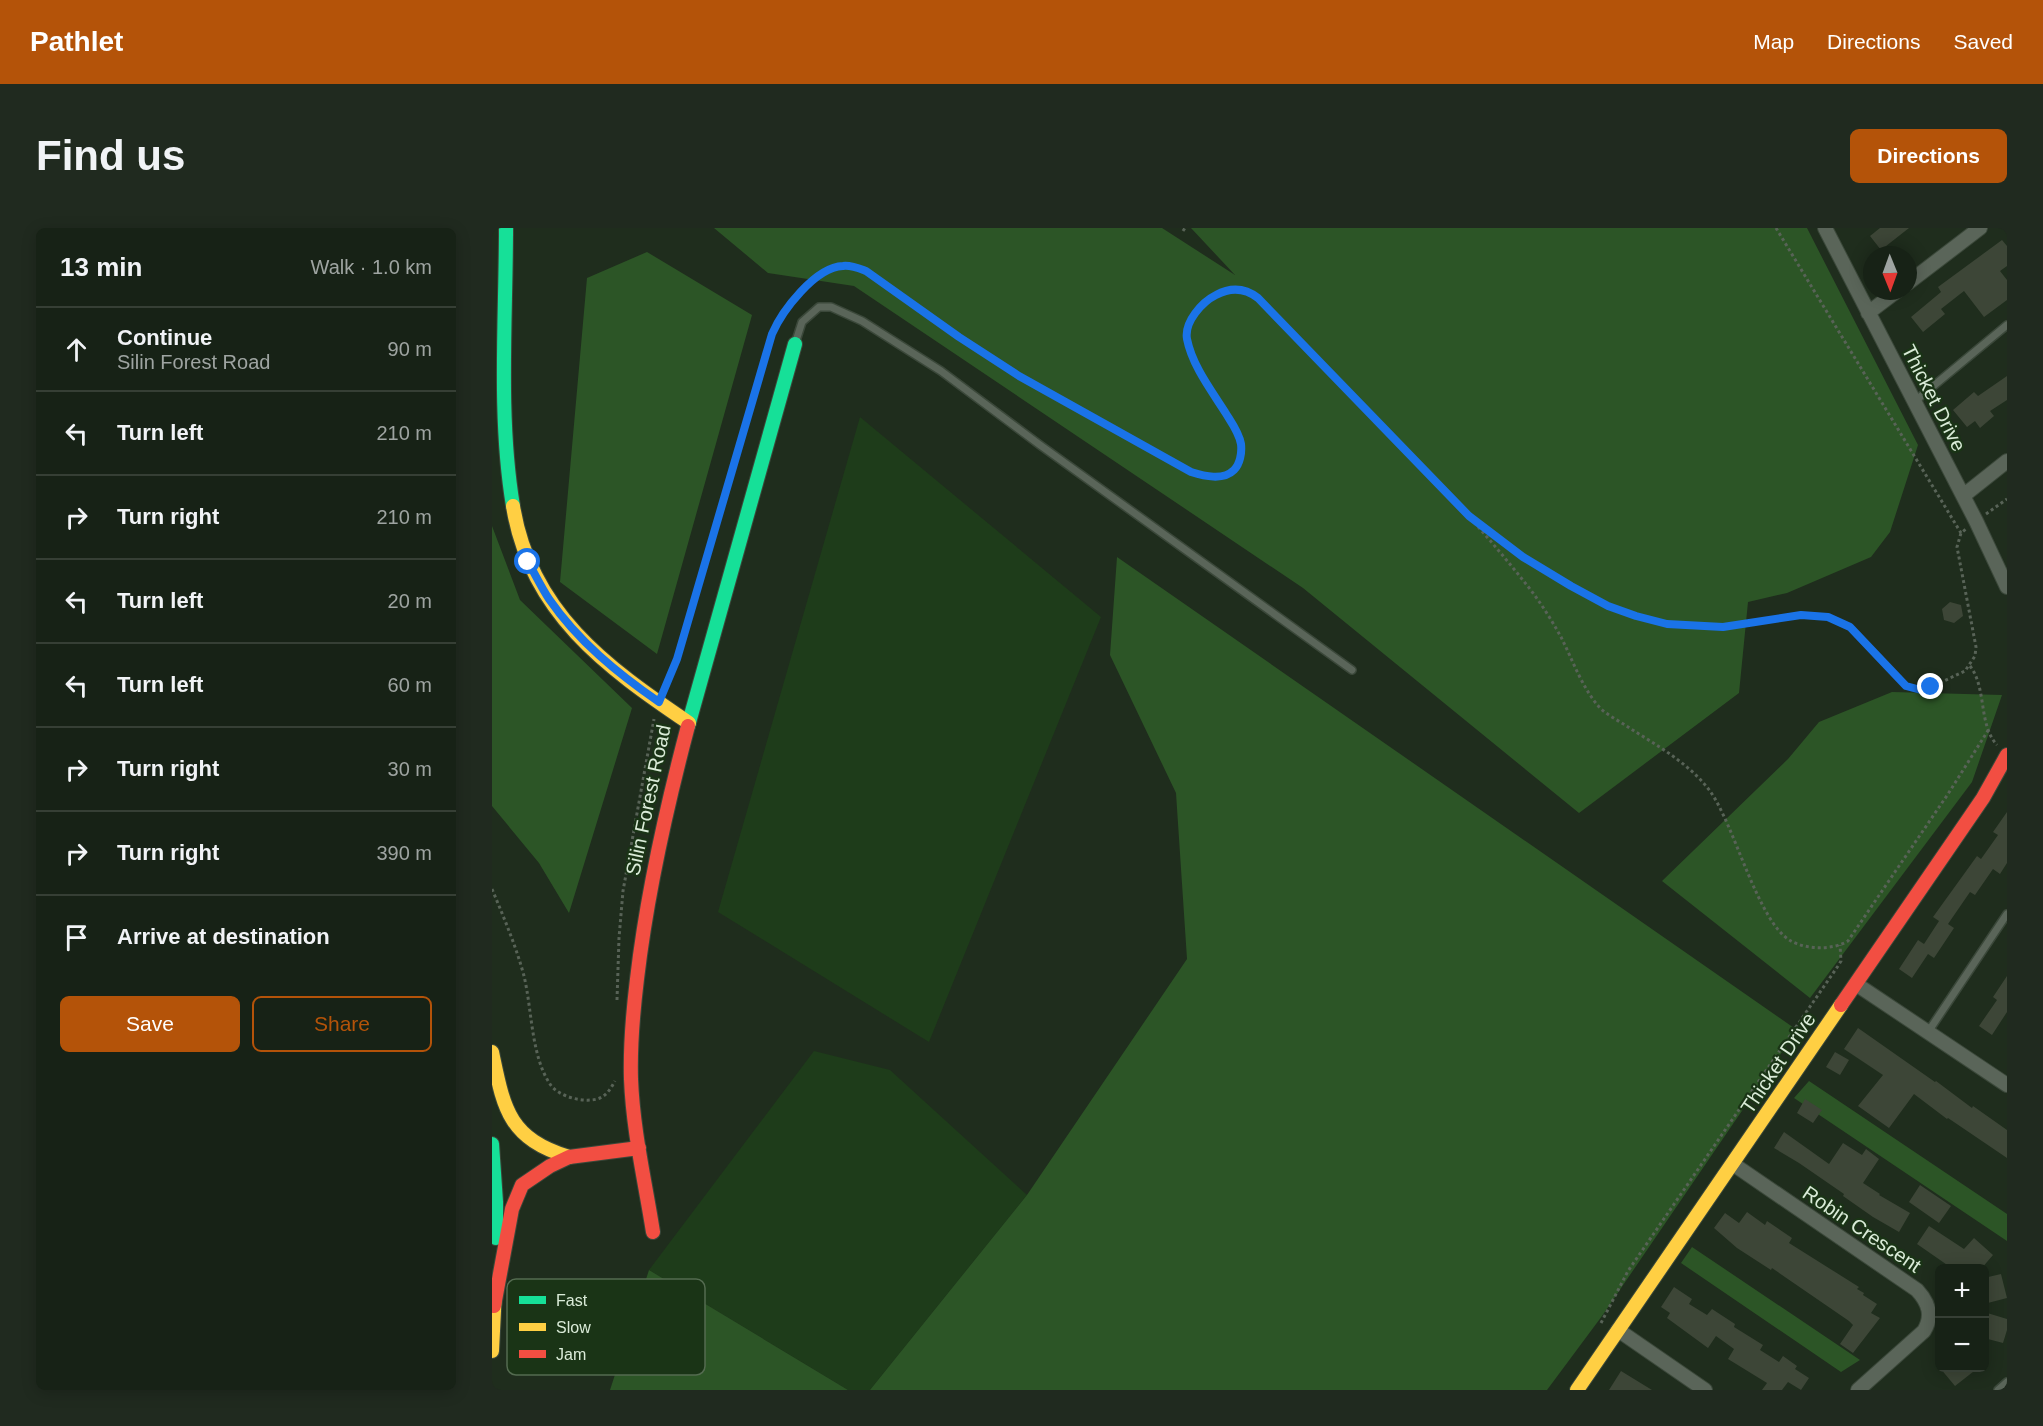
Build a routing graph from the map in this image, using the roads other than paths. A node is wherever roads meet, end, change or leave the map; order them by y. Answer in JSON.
{"nodes":[{"id":1,"x":506,"y":228,"type":"edge"},
{"id":2,"x":1825,"y":228,"type":"edge"},
{"id":3,"x":1980,"y":228,"type":"edge"},
{"id":4,"x":1917,"y":276,"type":"edge"},
{"id":5,"x":1885,"y":300,"type":"edge"},
{"id":6,"x":1868,"y":313,"type":"junction"},
{"id":7,"x":2007,"y":325,"type":"edge"},
{"id":8,"x":795,"y":344,"type":"joint"},
{"id":9,"x":1914,"y":402,"type":"junction"},
{"id":10,"x":2007,"y":461,"type":"edge"},
{"id":11,"x":1963,"y":496,"type":"junction"},
{"id":12,"x":2007,"y":588,"type":"edge"},
{"id":13,"x":1352,"y":670,"type":"dead end"},
{"id":14,"x":689,"y":723,"type":"junction"},
{"id":15,"x":2002,"y":750,"type":"edge"},
{"id":16,"x":2007,"y":914,"type":"edge"},
{"id":17,"x":1856,"y":984,"type":"junction"},
{"id":18,"x":1928,"y":1032,"type":"junction"},
{"id":19,"x":492,"y":1052,"type":"edge"},
{"id":20,"x":2007,"y":1085,"type":"edge"},
{"id":21,"x":492,"y":1144,"type":"edge"},
{"id":22,"x":639,"y":1148,"type":"junction"},
{"id":23,"x":569,"y":1157,"type":"junction"},
{"id":24,"x":1733,"y":1164,"type":"junction"},
{"id":25,"x":653,"y":1232,"type":"dead end"},
{"id":26,"x":494,"y":1306,"type":"junction"},
{"id":27,"x":1618,"y":1330,"type":"junction"},
{"id":28,"x":492,"y":1351,"type":"edge"},
{"id":29,"x":2007,"y":1382,"type":"edge"},
{"id":30,"x":1577,"y":1390,"type":"edge"},
{"id":31,"x":1705,"y":1390,"type":"edge"},
{"id":32,"x":1858,"y":1390,"type":"edge"},
{"id":33,"x":1998,"y":1390,"type":"edge"}],
"edges":[{"from":1,"to":14,"type":"main road","name":"Silin Forest Road"},
{"from":2,"to":6,"type":"street","name":"Thicket Drive"},
{"from":3,"to":4,"type":"street"},
{"from":5,"to":6,"type":"street"},
{"from":6,"to":9,"type":"street","name":"Thicket Drive"},
{"from":7,"to":9,"type":"lane"},
{"from":8,"to":13,"type":"lane"},
{"from":8,"to":14,"type":"main road"},
{"from":9,"to":11,"type":"street","name":"Thicket Drive"},
{"from":10,"to":11,"type":"street"},
{"from":11,"to":12,"type":"street","name":"Thicket Drive"},
{"from":14,"to":22,"type":"main road","name":"Silin Forest Road"},
{"from":15,"to":17,"type":"main road","name":"Thicket Drive"},
{"from":16,"to":18,"type":"lane"},
{"from":17,"to":18,"type":"street"},
{"from":17,"to":24,"type":"main road","name":"Thicket Drive"},
{"from":18,"to":20,"type":"street"},
{"from":19,"to":23,"type":"main road"},
{"from":21,"to":26,"type":"main road"},
{"from":22,"to":23,"type":"main road"},
{"from":22,"to":25,"type":"main road","name":"Silin Forest Road"},
{"from":23,"to":26,"type":"main road"},
{"from":24,"to":27,"type":"main road","name":"Thicket Drive"},
{"from":24,"to":32,"type":"street","name":"Robin Crescent"},
{"from":26,"to":28,"type":"main road"},
{"from":27,"to":30,"type":"main road","name":"Thicket Drive"},
{"from":27,"to":31,"type":"street"},
{"from":29,"to":33,"type":"lane"}]}
